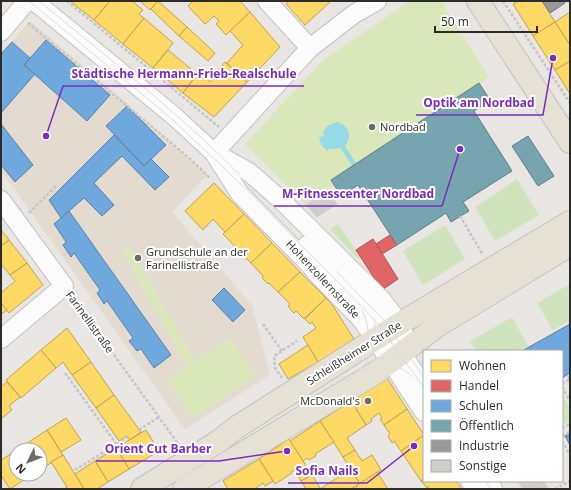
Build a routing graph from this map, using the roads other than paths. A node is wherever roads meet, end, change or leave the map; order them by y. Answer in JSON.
{"nodes":[{"id":1,"x":34,"y":1,"type":"edge"},
{"id":2,"x":267,"y":1,"type":"edge"},
{"id":3,"x":377,"y":1,"type":"edge"},
{"id":4,"x":478,"y":1,"type":"edge"},
{"id":5,"x":22,"y":8,"type":"edge"},
{"id":6,"x":1,"y":32,"type":"edge"},
{"id":7,"x":310,"y":48,"type":"junction"},
{"id":8,"x":570,"y":142,"type":"edge"},
{"id":9,"x":214,"y":153,"type":"junction"},
{"id":10,"x":1,"y":200,"type":"edge"},
{"id":11,"x":570,"y":222,"type":"edge"},
{"id":12,"x":570,"y":245,"type":"edge"},
{"id":13,"x":388,"y":332,"type":"junction"},
{"id":14,"x":1,"y":339,"type":"edge"},
{"id":15,"x":401,"y":354,"type":"junction"},
{"id":16,"x":423,"y":367,"type":"edge"},
{"id":17,"x":423,"y":386,"type":"edge"},
{"id":18,"x":423,"y":409,"type":"edge"},
{"id":19,"x":206,"y":483,"type":"edge"},
{"id":20,"x":142,"y":489,"type":"edge"},
{"id":21,"x":184,"y":489,"type":"edge"}],
"edges":[{"from":1,"to":9,"type":"street","name":"Hohenzollernstraße"},
{"from":2,"to":7,"type":"street"},
{"from":3,"to":7,"type":"street"},
{"from":4,"to":8,"type":"main road"},
{"from":5,"to":6,"type":"street"},
{"from":7,"to":9,"type":"street"},
{"from":9,"to":13,"type":"street","name":"Hohenzollernstraße"},
{"from":9,"to":13,"type":"street","name":"Hohenzollernstraße"},
{"from":10,"to":14,"type":"street","name":"Farinellistraße"},
{"from":11,"to":13,"type":"main road","name":"Schleißheimer Straße"},
{"from":12,"to":15,"type":"main road"},
{"from":13,"to":15,"type":"street","name":"Hohenzollernstraße"},
{"from":13,"to":15,"type":"street","name":"Hohenzollernstraße"},
{"from":13,"to":20,"type":"main road","name":"Schleißheimer Straße"},
{"from":15,"to":16,"type":"street","name":"Hohenzollernstraße"},
{"from":15,"to":17,"type":"street"},
{"from":15,"to":18,"type":"street","name":"Hohenzollernstraße"},
{"from":15,"to":19,"type":"main road"},
{"from":19,"to":21,"type":"main road"}]}
